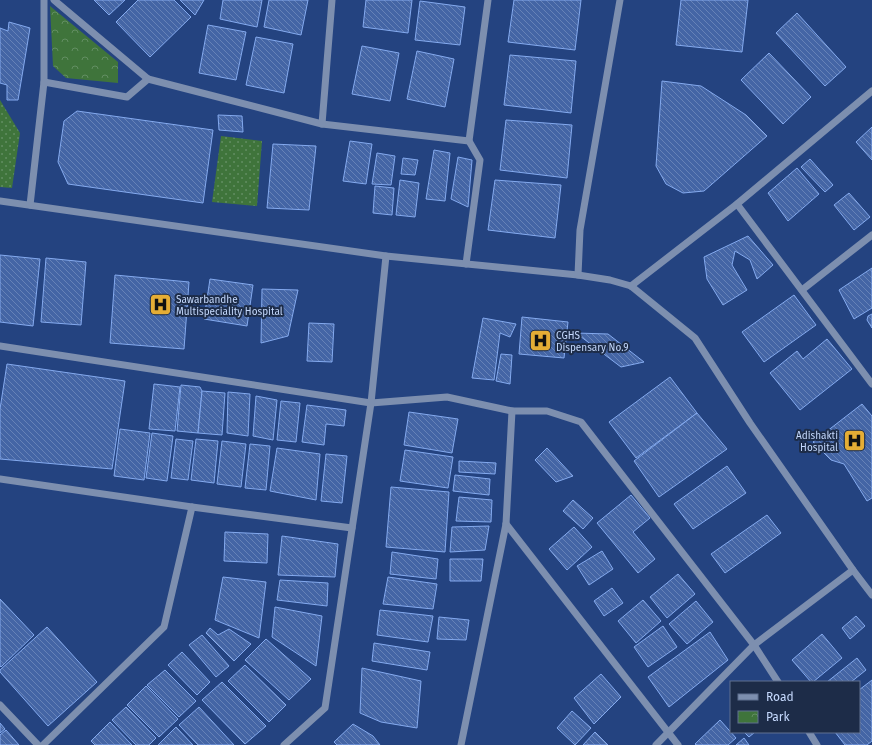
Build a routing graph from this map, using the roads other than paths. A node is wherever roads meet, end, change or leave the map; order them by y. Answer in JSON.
{"nodes":[{"id":1,"x":44,"y":0,"type":"edge"},
{"id":2,"x":54,"y":0,"type":"edge"},
{"id":3,"x":332,"y":0,"type":"edge"},
{"id":4,"x":488,"y":0,"type":"edge"},
{"id":5,"x":620,"y":0,"type":"edge"},
{"id":6,"x":148,"y":78,"type":"junction"},
{"id":7,"x":44,"y":82,"type":"junction"},
{"id":8,"x":872,"y":91,"type":"edge"},
{"id":9,"x":322,"y":124,"type":"junction"},
{"id":10,"x":469,"y":141,"type":"junction"},
{"id":11,"x":0,"y":201,"type":"edge"},
{"id":12,"x":738,"y":204,"type":"junction"},
{"id":13,"x":30,"y":205,"type":"junction"},
{"id":14,"x":872,"y":235,"type":"edge"},
{"id":15,"x":386,"y":256,"type":"junction"},
{"id":16,"x":466,"y":264,"type":"junction"},
{"id":17,"x":578,"y":275,"type":"junction"},
{"id":18,"x":631,"y":286,"type":"junction"},
{"id":19,"x":802,"y":290,"type":"junction"},
{"id":20,"x":0,"y":346,"type":"edge"},
{"id":21,"x":872,"y":384,"type":"edge"},
{"id":22,"x":371,"y":403,"type":"junction"},
{"id":23,"x":512,"y":411,"type":"junction"},
{"id":24,"x":0,"y":479,"type":"edge"},
{"id":25,"x":192,"y":507,"type":"junction"},
{"id":26,"x":506,"y":524,"type":"junction"},
{"id":27,"x":352,"y":528,"type":"junction"},
{"id":28,"x":853,"y":570,"type":"junction"},
{"id":29,"x":871,"y":593,"type":"edge"},
{"id":30,"x":754,"y":645,"type":"junction"},
{"id":31,"x":777,"y":681,"type":"edge"},
{"id":32,"x":0,"y":705,"type":"edge"},
{"id":33,"x":669,"y":732,"type":"junction"},
{"id":34,"x":810,"y":733,"type":"edge"},
{"id":35,"x":38,"y":745,"type":"edge"},
{"id":36,"x":43,"y":745,"type":"edge"},
{"id":37,"x":284,"y":745,"type":"edge"},
{"id":38,"x":461,"y":745,"type":"edge"},
{"id":39,"x":656,"y":745,"type":"edge"},
{"id":40,"x":678,"y":745,"type":"edge"},
{"id":41,"x":817,"y":745,"type":"edge"}],
"edges":[{"from":1,"to":7,"type":"street"},
{"from":2,"to":6,"type":"street"},
{"from":3,"to":9,"type":"street"},
{"from":4,"to":10,"type":"street"},
{"from":5,"to":17,"type":"street"},
{"from":6,"to":7,"type":"street"},
{"from":6,"to":9,"type":"street"},
{"from":7,"to":13,"type":"street"},
{"from":8,"to":12,"type":"street"},
{"from":9,"to":10,"type":"street"},
{"from":10,"to":16,"type":"street"},
{"from":11,"to":13,"type":"street"},
{"from":12,"to":18,"type":"street"},
{"from":12,"to":19,"type":"street"},
{"from":13,"to":15,"type":"street"},
{"from":14,"to":19,"type":"street"},
{"from":15,"to":16,"type":"street"},
{"from":15,"to":22,"type":"street"},
{"from":16,"to":17,"type":"street"},
{"from":17,"to":18,"type":"street"},
{"from":18,"to":28,"type":"street"},
{"from":19,"to":21,"type":"street"},
{"from":20,"to":22,"type":"street"},
{"from":22,"to":23,"type":"street"},
{"from":22,"to":27,"type":"street"},
{"from":23,"to":26,"type":"street"},
{"from":23,"to":30,"type":"street"},
{"from":24,"to":25,"type":"street"},
{"from":25,"to":27,"type":"street"},
{"from":25,"to":36,"type":"street"},
{"from":26,"to":33,"type":"street"},
{"from":26,"to":38,"type":"street"},
{"from":27,"to":37,"type":"street"},
{"from":28,"to":29,"type":"street"},
{"from":28,"to":30,"type":"street"},
{"from":30,"to":31,"type":"street"},
{"from":30,"to":33,"type":"street"},
{"from":32,"to":35,"type":"street"},
{"from":33,"to":39,"type":"street"},
{"from":33,"to":40,"type":"street"},
{"from":34,"to":41,"type":"street"}]}
